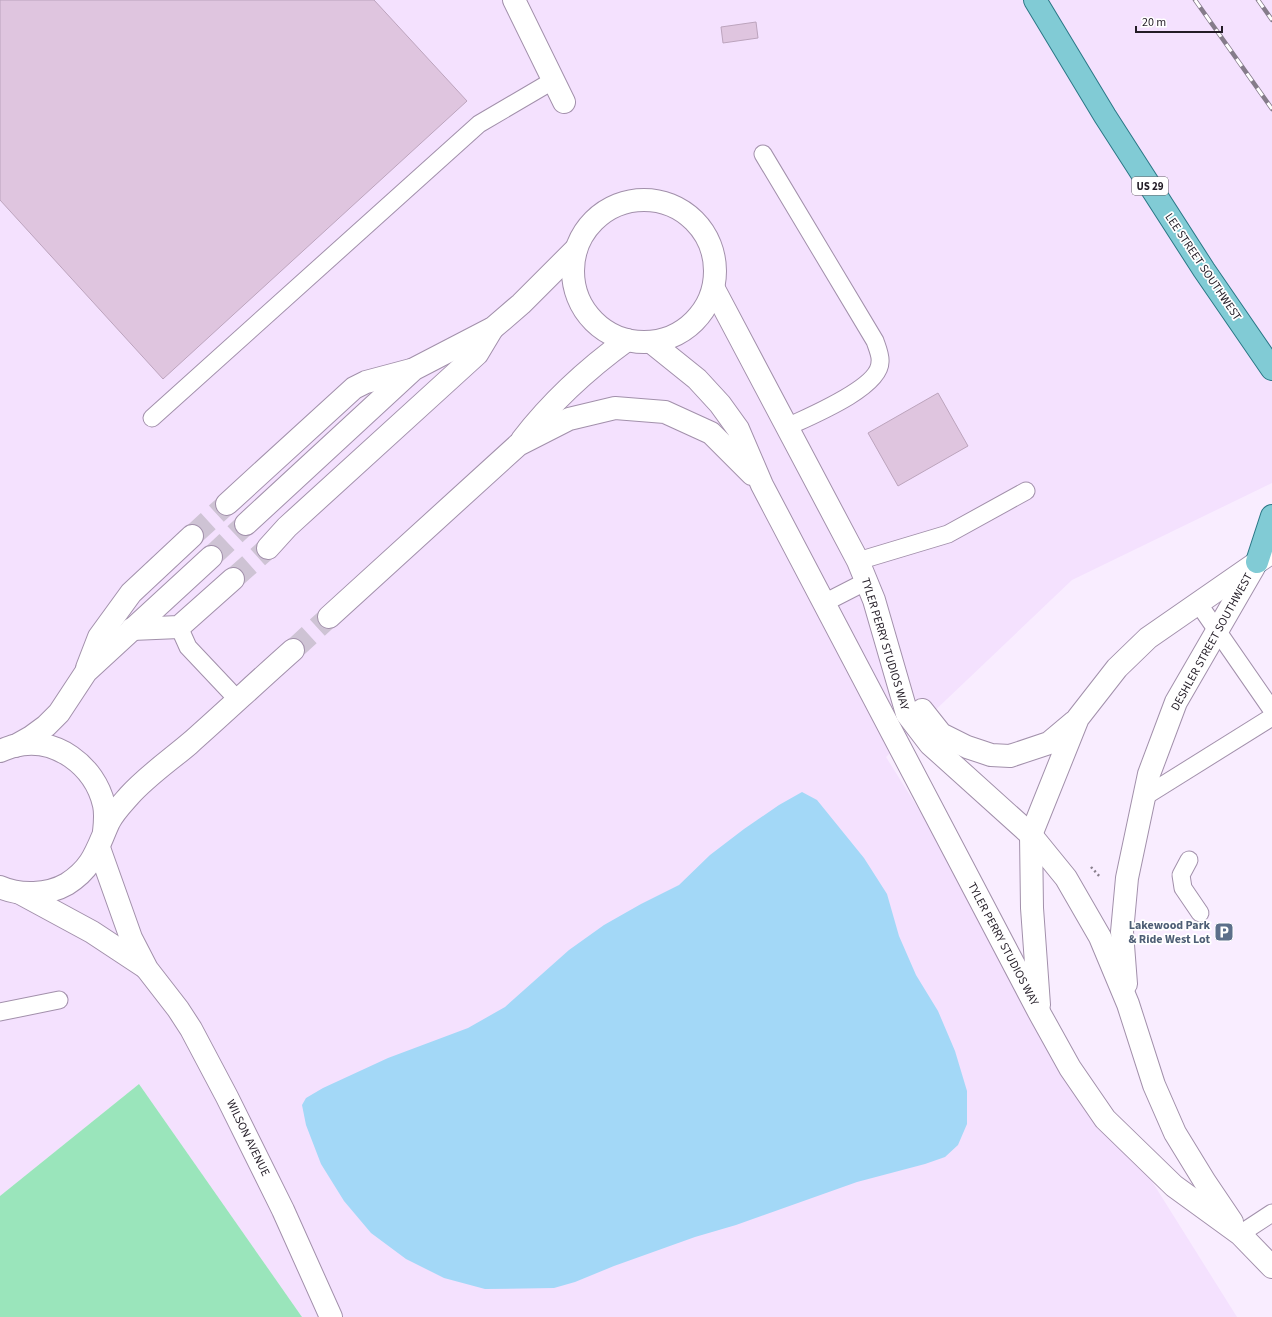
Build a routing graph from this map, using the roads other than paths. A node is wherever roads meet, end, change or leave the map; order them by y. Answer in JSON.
{"nodes":[{"id":1,"x":514,"y":0,"type":"edge"},
{"id":2,"x":1036,"y":0,"type":"edge"},
{"id":3,"x":554,"y":80,"type":"junction"},
{"id":4,"x":564,"y":102,"type":"dead end"},
{"id":5,"x":763,"y":154,"type":"dead end"},
{"id":6,"x":576,"y":249,"type":"junction"},
{"id":7,"x":714,"y":289,"type":"junction"},
{"id":8,"x":493,"y":328,"type":"junction"},
{"id":9,"x":627,"y":340,"type":"junction"},
{"id":10,"x":651,"y":342,"type":"junction"},
{"id":11,"x":1272,"y":368,"type":"edge"},
{"id":12,"x":414,"y":369,"type":"junction"},
{"id":13,"x":152,"y":418,"type":"dead end"},
{"id":14,"x":787,"y":427,"type":"junction"},
{"id":15,"x":518,"y":445,"type":"junction"},
{"id":16,"x":762,"y":485,"type":"junction"},
{"id":17,"x":1026,"y":491,"type":"dead end"},
{"id":18,"x":227,"y":504,"type":"tunnel mouth"},
{"id":19,"x":1272,"y":516,"type":"edge"},
{"id":20,"x":246,"y":524,"type":"tunnel mouth"},
{"id":21,"x":192,"y":536,"type":"tunnel mouth"},
{"id":22,"x":268,"y":548,"type":"tunnel mouth"},
{"id":23,"x":211,"y":557,"type":"tunnel mouth"},
{"id":24,"x":1264,"y":557,"type":"edge"},
{"id":25,"x":858,"y":561,"type":"junction"},
{"id":26,"x":233,"y":580,"type":"tunnel mouth"},
{"id":27,"x":867,"y":581,"type":"junction"},
{"id":28,"x":824,"y":603,"type":"junction"},
{"id":29,"x":1198,"y":603,"type":"junction"},
{"id":30,"x":329,"y":617,"type":"tunnel mouth"},
{"id":31,"x":179,"y":626,"type":"junction"},
{"id":32,"x":132,"y":630,"type":"junction"},
{"id":33,"x":1217,"y":631,"type":"junction"},
{"id":34,"x":293,"y":650,"type":"tunnel mouth"},
{"id":35,"x":891,"y":660,"type":"junction"},
{"id":36,"x":86,"y":672,"type":"junction"},
{"id":37,"x":238,"y":700,"type":"junction"},
{"id":38,"x":1272,"y":710,"type":"edge"},
{"id":39,"x":1272,"y":717,"type":"edge"},
{"id":40,"x":1078,"y":718,"type":"junction"},
{"id":41,"x":8,"y":748,"type":"edge"},
{"id":42,"x":1144,"y":797,"type":"junction"},
{"id":43,"x":1031,"y":835,"type":"junction"},
{"id":44,"x":101,"y":842,"type":"junction"},
{"id":45,"x":1189,"y":860,"type":"dead end"},
{"id":46,"x":10,"y":890,"type":"edge"},
{"id":47,"x":1200,"y":913,"type":"dead end"},
{"id":48,"x":147,"y":969,"type":"junction"},
{"id":49,"x":60,"y":1000,"type":"dead end"},
{"id":50,"x":1128,"y":1004,"type":"junction"},
{"id":51,"x":0,"y":1012,"type":"edge"},
{"id":52,"x":1040,"y":1014,"type":"junction"},
{"id":53,"x":1272,"y":1213,"type":"edge"},
{"id":54,"x":1240,"y":1234,"type":"junction"},
{"id":55,"x":1272,"y":1267,"type":"edge"},
{"id":56,"x":331,"y":1317,"type":"edge"}],
"edges":[{"from":1,"to":3,"type":"street"},
{"from":2,"to":11,"type":"main road","name":"LEE STREET SOUTHWEST","number":"US 29"},
{"from":3,"to":4,"type":"street"},
{"from":3,"to":13,"type":"lane"},
{"from":5,"to":14,"type":"lane"},
{"from":6,"to":7,"type":"street"},
{"from":6,"to":8,"type":"street"},
{"from":6,"to":9,"type":"street"},
{"from":7,"to":10,"type":"street"},
{"from":7,"to":14,"type":"street","name":"TYLER PERRY STUDIOS WAY"},
{"from":8,"to":12,"type":"street"},
{"from":8,"to":22,"type":"street"},
{"from":9,"to":10,"type":"street"},
{"from":9,"to":15,"type":"street"},
{"from":10,"to":16,"type":"street","name":"TYLER PERRY STUDIOS WAY"},
{"from":12,"to":18,"type":"street"},
{"from":12,"to":20,"type":"street"},
{"from":14,"to":25,"type":"street","name":"TYLER PERRY STUDIOS WAY"},
{"from":15,"to":16,"type":"street"},
{"from":15,"to":30,"type":"street"},
{"from":16,"to":28,"type":"street","name":"TYLER PERRY STUDIOS WAY"},
{"from":17,"to":25,"type":"lane"},
{"from":19,"to":24,"type":"main road"},
{"from":21,"to":36,"type":"street"},
{"from":23,"to":32,"type":"street"},
{"from":24,"to":29,"type":"street","name":"DESHLER STREET SOUTHWEST"},
{"from":24,"to":33,"type":"street","name":"DESHLER STREET SOUTHWEST"},
{"from":25,"to":27,"type":"street","name":"TYLER PERRY STUDIOS WAY"},
{"from":26,"to":31,"type":"street"},
{"from":27,"to":28,"type":"lane"},
{"from":27,"to":35,"type":"street","name":"TYLER PERRY STUDIOS WAY"},
{"from":28,"to":52,"type":"street","name":"TYLER PERRY STUDIOS WAY"},
{"from":29,"to":33,"type":"lane"},
{"from":29,"to":40,"type":"street","name":"DESHLER STREET SOUTHWEST"},
{"from":31,"to":32,"type":"street"},
{"from":31,"to":37,"type":"lane"},
{"from":32,"to":36,"type":"street"},
{"from":33,"to":38,"type":"lane"},
{"from":33,"to":42,"type":"street","name":"DESHLER STREET SOUTHWEST"},
{"from":34,"to":37,"type":"street"},
{"from":35,"to":40,"type":"street"},
{"from":35,"to":43,"type":"street","name":"TYLER PERRY STUDIOS WAY"},
{"from":36,"to":41,"type":"street"},
{"from":37,"to":44,"type":"street"},
{"from":39,"to":42,"type":"lane"},
{"from":40,"to":43,"type":"street","name":"DESHLER STREET SOUTHWEST"},
{"from":41,"to":44,"type":"street"},
{"from":42,"to":50,"type":"street","name":"DESHLER STREET SOUTHWEST"},
{"from":43,"to":50,"type":"street","name":"TYLER PERRY STUDIOS WAY"},
{"from":43,"to":52,"type":"street","name":"DESHLER STREET SOUTHWEST"},
{"from":44,"to":46,"type":"street"},
{"from":44,"to":48,"type":"street"},
{"from":45,"to":47,"type":"lane"},
{"from":46,"to":48,"type":"street"},
{"from":48,"to":56,"type":"street","name":"WILSON AVENUE"},
{"from":49,"to":51,"type":"lane"},
{"from":50,"to":54,"type":"street"},
{"from":52,"to":54,"type":"street","name":"TYLER PERRY STUDIOS WAY"},
{"from":53,"to":54,"type":"lane"},
{"from":54,"to":55,"type":"street"}]}
